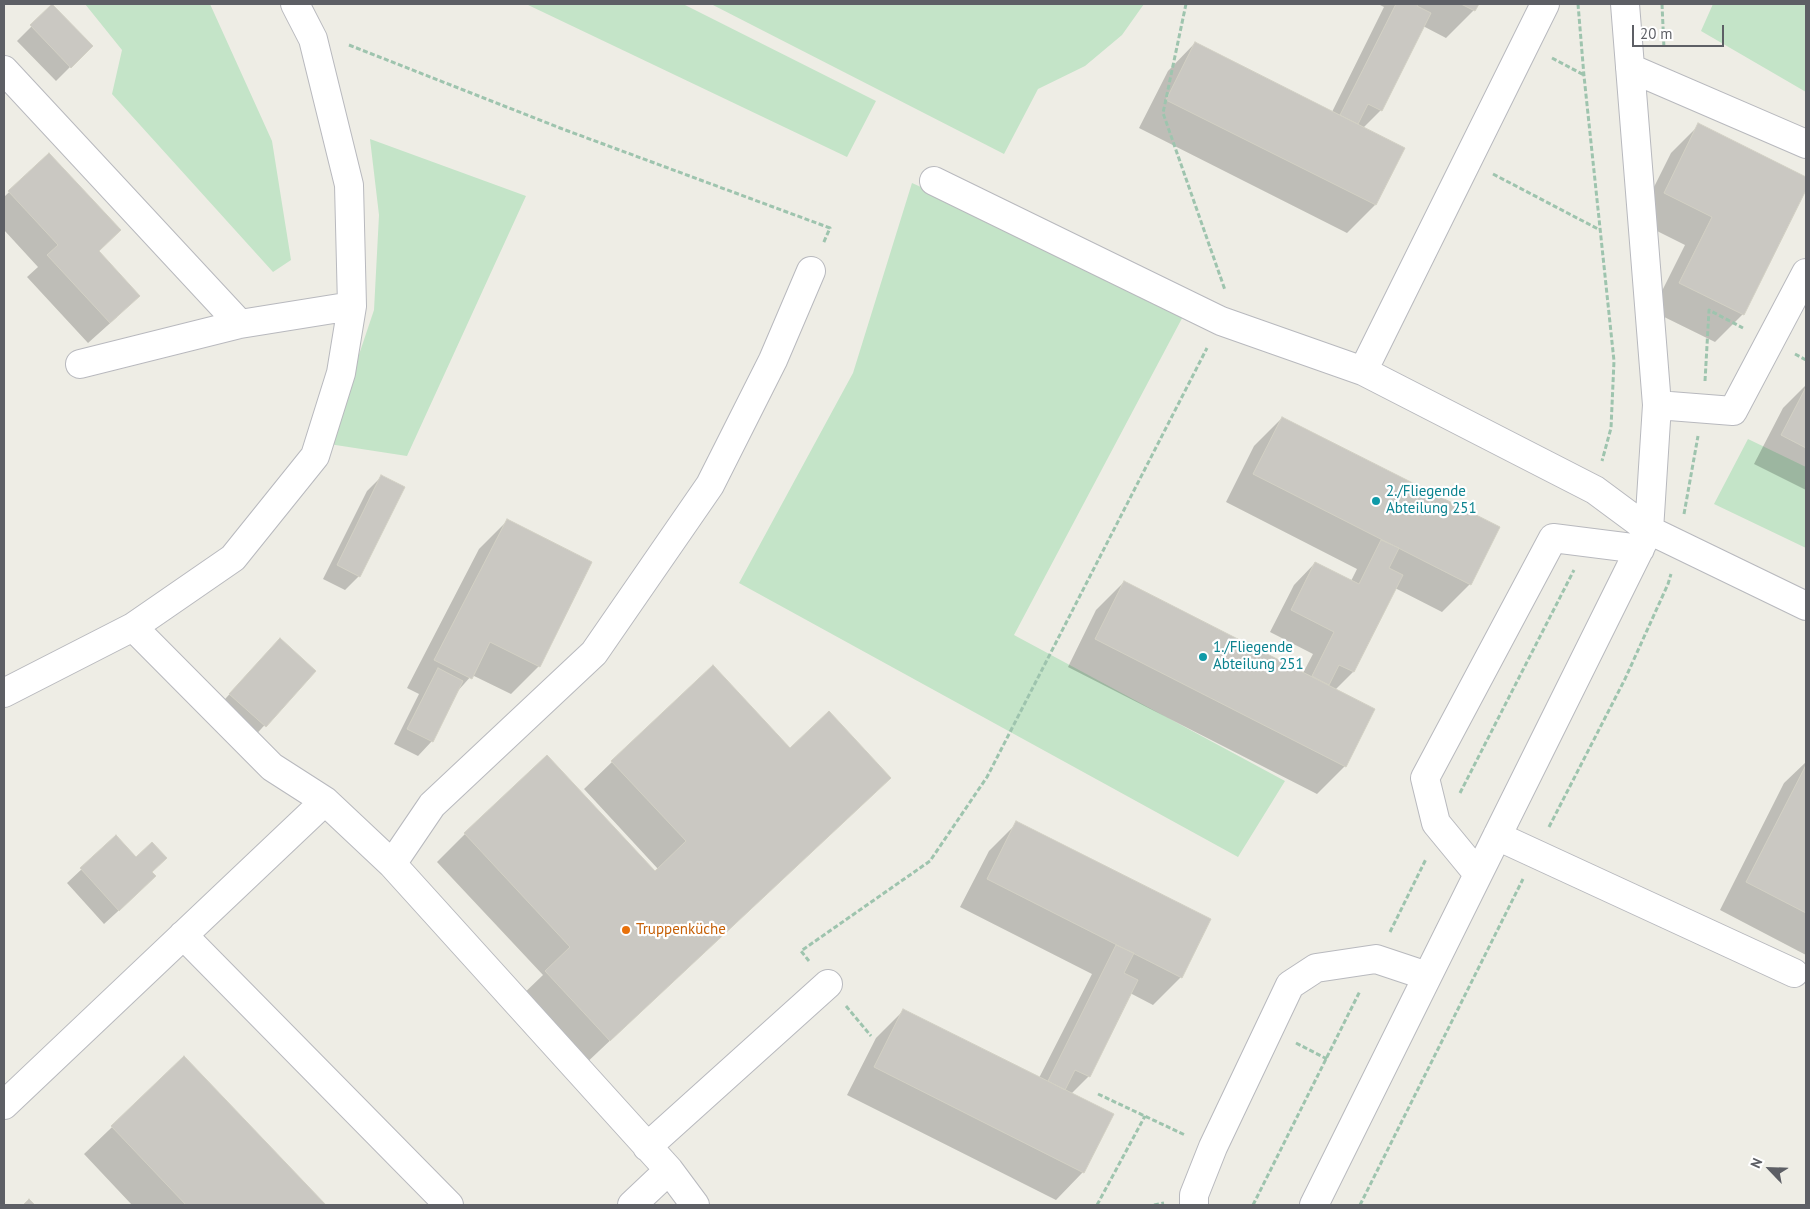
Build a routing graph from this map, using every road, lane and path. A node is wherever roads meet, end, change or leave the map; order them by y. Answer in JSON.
{"nodes":[{"id":1,"x":295,"y":4,"type":"edge"},
{"id":2,"x":1186,"y":4,"type":"edge"},
{"id":3,"x":1545,"y":4,"type":"edge"},
{"id":4,"x":1625,"y":4,"type":"edge"},
{"id":5,"x":1662,"y":4,"type":"edge"},
{"id":6,"x":1526,"y":43,"type":"junction"},
{"id":7,"x":349,"y":45,"type":"dead end"},
{"id":8,"x":1630,"y":68,"type":"junction"},
{"id":9,"x":4,"y":70,"type":"edge"},
{"id":10,"x":1584,"y":76,"type":"dead end"},
{"id":11,"x":1664,"y":82,"type":"junction"},
{"id":12,"x":1806,"y":144,"type":"edge"},
{"id":13,"x":1467,"y":161,"type":"junction"},
{"id":14,"x":934,"y":181,"type":"dead end"},
{"id":15,"x":1601,"y":230,"type":"dead end"},
{"id":16,"x":811,"y":271,"type":"joint"},
{"id":17,"x":1806,"y":273,"type":"edge"},
{"id":18,"x":352,"y":306,"type":"junction"},
{"id":19,"x":1221,"y":321,"type":"junction"},
{"id":20,"x":240,"y":324,"type":"junction"},
{"id":21,"x":80,"y":364,"type":"dead end"},
{"id":22,"x":1363,"y":371,"type":"junction"},
{"id":23,"x":1657,"y":406,"type":"junction"},
{"id":24,"x":1644,"y":540,"type":"junction"},
{"id":25,"x":1806,"y":606,"type":"edge"},
{"id":26,"x":132,"y":627,"type":"junction"},
{"id":27,"x":4,"y":694,"type":"edge"},
{"id":28,"x":325,"y":801,"type":"junction"},
{"id":29,"x":1497,"y":836,"type":"junction"},
{"id":30,"x":392,"y":864,"type":"junction"},
{"id":31,"x":1478,"y":874,"type":"junction"},
{"id":32,"x":183,"y":935,"type":"junction"},
{"id":33,"x":1794,"y":973,"type":"dead end"},
{"id":34,"x":1427,"y":976,"type":"junction"},
{"id":35,"x":828,"y":984,"type":"junction"},
{"id":36,"x":1269,"y":1030,"type":"junction"},
{"id":37,"x":871,"y":1036,"type":"dead end"},
{"id":38,"x":1326,"y":1059,"type":"dead end"},
{"id":39,"x":1098,"y":1094,"type":"dead end"},
{"id":40,"x":4,"y":1105,"type":"edge"},
{"id":41,"x":1145,"y":1116,"type":"junction"},
{"id":42,"x":647,"y":1147,"type":"junction"},
{"id":43,"x":1212,"y":1147,"type":"junction"},
{"id":44,"x":668,"y":1170,"type":"junction"},
{"id":45,"x":449,"y":1205,"type":"edge"},
{"id":46,"x":632,"y":1205,"type":"edge"},
{"id":47,"x":694,"y":1205,"type":"edge"},
{"id":48,"x":1097,"y":1205,"type":"edge"},
{"id":49,"x":1194,"y":1205,"type":"edge"},
{"id":50,"x":1314,"y":1205,"type":"edge"}],
"edges":[{"from":1,"to":18,"type":"lane"},
{"from":2,"to":19,"type":"path"},
{"from":3,"to":6,"type":"lane"},
{"from":4,"to":8,"type":"lane"},
{"from":5,"to":11,"type":"path"},
{"from":6,"to":10,"type":"path"},
{"from":6,"to":13,"type":"lane"},
{"from":7,"to":16,"type":"path"},
{"from":8,"to":11,"type":"lane"},
{"from":8,"to":23,"type":"lane"},
{"from":9,"to":20,"type":"lane"},
{"from":11,"to":12,"type":"lane"},
{"from":13,"to":15,"type":"path"},
{"from":13,"to":22,"type":"lane"},
{"from":14,"to":19,"type":"lane"},
{"from":16,"to":30,"type":"lane"},
{"from":17,"to":23,"type":"lane"},
{"from":18,"to":20,"type":"lane"},
{"from":18,"to":26,"type":"lane"},
{"from":19,"to":22,"type":"lane"},
{"from":19,"to":35,"type":"path"},
{"from":20,"to":21,"type":"lane"},
{"from":22,"to":24,"type":"lane"},
{"from":23,"to":24,"type":"lane"},
{"from":24,"to":25,"type":"lane"},
{"from":24,"to":29,"type":"lane"},
{"from":24,"to":31,"type":"lane"},
{"from":26,"to":27,"type":"lane"},
{"from":26,"to":28,"type":"lane"},
{"from":28,"to":30,"type":"lane"},
{"from":28,"to":32,"type":"lane"},
{"from":29,"to":31,"type":"lane"},
{"from":29,"to":33,"type":"lane"},
{"from":30,"to":42,"type":"lane"},
{"from":31,"to":34,"type":"lane"},
{"from":32,"to":40,"type":"lane"},
{"from":32,"to":45,"type":"lane"},
{"from":34,"to":36,"type":"lane"},
{"from":34,"to":50,"type":"lane"},
{"from":35,"to":37,"type":"path"},
{"from":35,"to":42,"type":"lane"},
{"from":36,"to":38,"type":"path"},
{"from":36,"to":43,"type":"lane"},
{"from":39,"to":41,"type":"path"},
{"from":41,"to":43,"type":"path"},
{"from":41,"to":48,"type":"path"},
{"from":42,"to":44,"type":"lane"},
{"from":43,"to":49,"type":"lane"},
{"from":44,"to":46,"type":"lane"},
{"from":44,"to":47,"type":"lane"}]}
